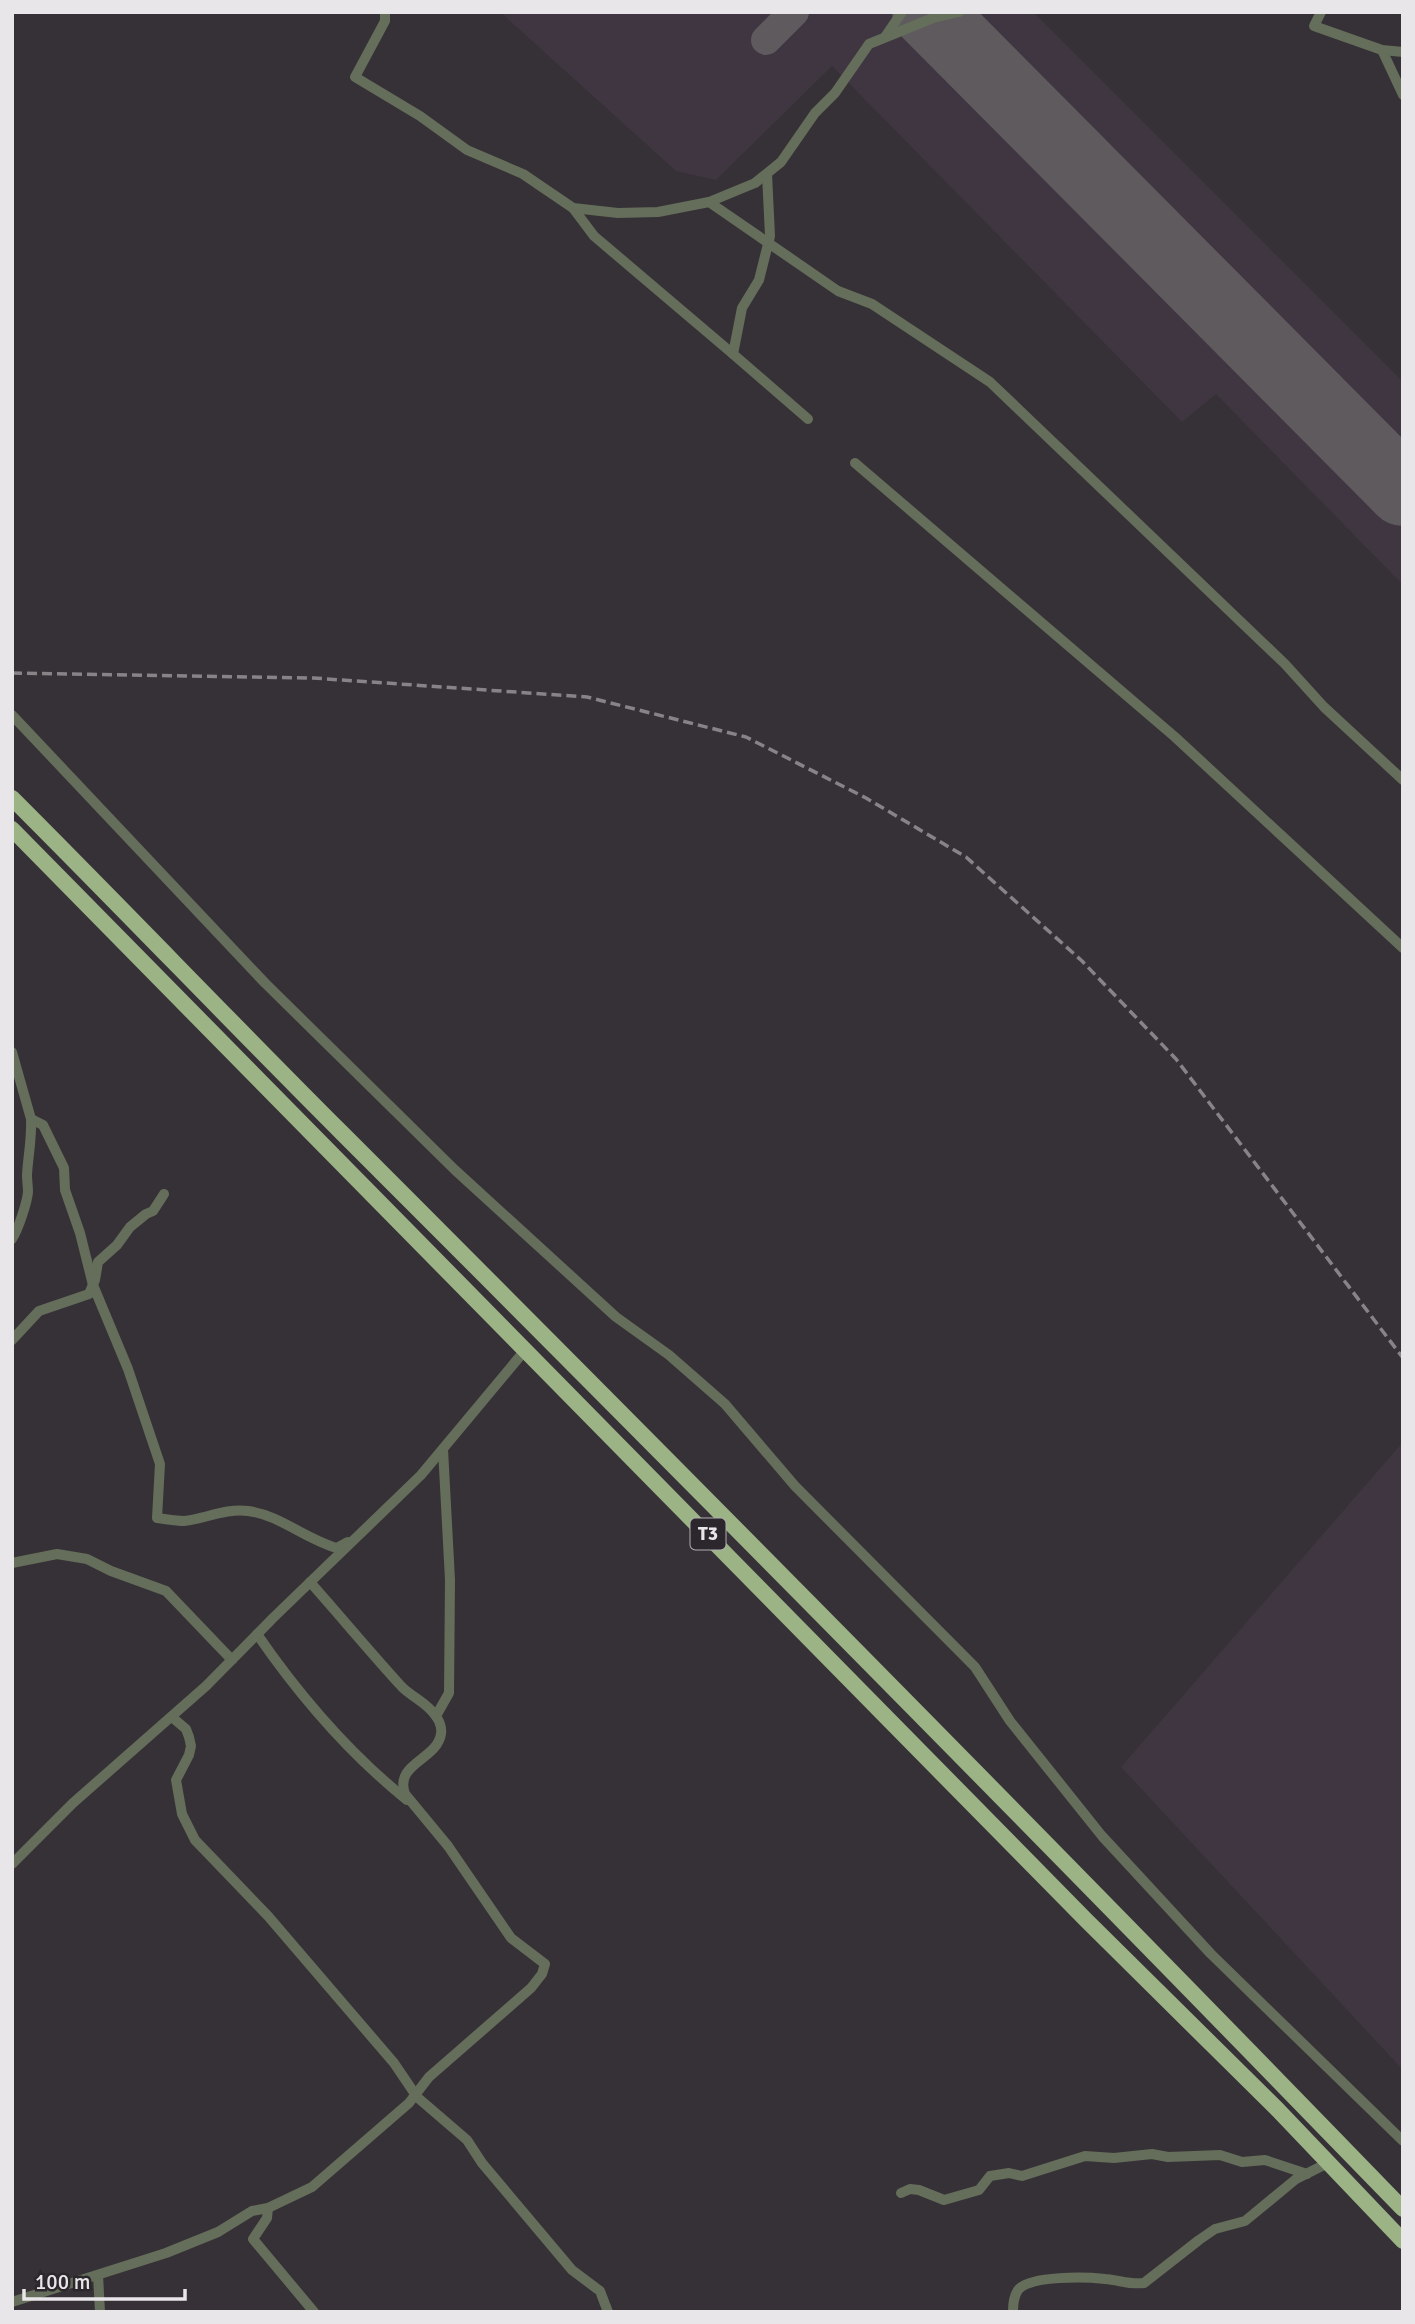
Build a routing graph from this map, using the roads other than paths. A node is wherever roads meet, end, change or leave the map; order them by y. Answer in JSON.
{"nodes":[{"id":1,"x":385,"y":12,"type":"edge"},
{"id":2,"x":902,"y":12,"type":"edge"},
{"id":3,"x":959,"y":12,"type":"edge"},
{"id":4,"x":1321,"y":12,"type":"edge"},
{"id":5,"x":885,"y":37,"type":"junction"},
{"id":6,"x":1382,"y":50,"type":"junction"},
{"id":7,"x":1403,"y":52,"type":"edge"},
{"id":8,"x":1403,"y":95,"type":"edge"},
{"id":9,"x":767,"y":174,"type":"junction"},
{"id":10,"x":709,"y":202,"type":"junction"},
{"id":11,"x":573,"y":208,"type":"junction"},
{"id":12,"x":768,"y":241,"type":"junction"},
{"id":13,"x":733,"y":354,"type":"junction"},
{"id":14,"x":808,"y":419,"type":"dead end"},
{"id":15,"x":855,"y":463,"type":"dead end"},
{"id":16,"x":12,"y":715,"type":"edge"},
{"id":17,"x":1403,"y":780,"type":"edge"},
{"id":18,"x":12,"y":798,"type":"edge"},
{"id":19,"x":15,"y":834,"type":"edge"},
{"id":20,"x":1403,"y":948,"type":"edge"},
{"id":21,"x":12,"y":1052,"type":"edge"},
{"id":22,"x":31,"y":1119,"type":"junction"},
{"id":23,"x":164,"y":1194,"type":"dead end"},
{"id":24,"x":12,"y":1239,"type":"edge"},
{"id":25,"x":93,"y":1285,"type":"junction"},
{"id":26,"x":12,"y":1340,"type":"edge"},
{"id":27,"x":526,"y":1349,"type":"junction"},
{"id":28,"x":443,"y":1449,"type":"junction"},
{"id":29,"x":363,"y":1532,"type":"junction"},
{"id":30,"x":12,"y":1563,"type":"edge"},
{"id":31,"x":310,"y":1583,"type":"junction"},
{"id":32,"x":257,"y":1634,"type":"junction"},
{"id":33,"x":232,"y":1660,"type":"junction"},
{"id":34,"x":436,"y":1716,"type":"junction"},
{"id":35,"x":173,"y":1718,"type":"junction"},
{"id":36,"x":416,"y":1807,"type":"junction"},
{"id":37,"x":12,"y":1864,"type":"edge"},
{"id":38,"x":415,"y":2095,"type":"junction"},
{"id":39,"x":1403,"y":2141,"type":"edge"},
{"id":40,"x":1328,"y":2164,"type":"junction"},
{"id":41,"x":1307,"y":2174,"type":"junction"},
{"id":42,"x":901,"y":2193,"type":"dead end"},
{"id":43,"x":268,"y":2208,"type":"junction"},
{"id":44,"x":1403,"y":2209,"type":"edge"},
{"id":45,"x":1403,"y":2241,"type":"edge"},
{"id":46,"x":98,"y":2275,"type":"junction"},
{"id":47,"x":14,"y":2303,"type":"edge"},
{"id":48,"x":1013,"y":2311,"type":"edge"},
{"id":49,"x":100,"y":2312,"type":"edge"},
{"id":50,"x":314,"y":2312,"type":"edge"},
{"id":51,"x":608,"y":2312,"type":"edge"}],
"edges":[{"from":1,"to":11,"type":"street"},
{"from":2,"to":5,"type":"street"},
{"from":3,"to":5,"type":"street"},
{"from":4,"to":6,"type":"street"},
{"from":5,"to":9,"type":"street"},
{"from":6,"to":7,"type":"street"},
{"from":6,"to":8,"type":"street"},
{"from":9,"to":10,"type":"street"},
{"from":9,"to":12,"type":"street"},
{"from":10,"to":11,"type":"street"},
{"from":10,"to":12,"type":"street"},
{"from":11,"to":13,"type":"street"},
{"from":12,"to":13,"type":"street"},
{"from":12,"to":17,"type":"street"},
{"from":13,"to":14,"type":"street"},
{"from":15,"to":20,"type":"street"},
{"from":16,"to":39,"type":"street"},
{"from":18,"to":44,"type":"highway","number":"T3"},
{"from":19,"to":27,"type":"highway","number":"T3"},
{"from":21,"to":22,"type":"street"},
{"from":22,"to":24,"type":"street"},
{"from":22,"to":25,"type":"street"},
{"from":23,"to":25,"type":"street"},
{"from":25,"to":26,"type":"street"},
{"from":25,"to":29,"type":"street"},
{"from":27,"to":28,"type":"street"},
{"from":27,"to":40,"type":"highway","number":"T3"},
{"from":28,"to":29,"type":"street"},
{"from":28,"to":34,"type":"street"},
{"from":29,"to":31,"type":"street"},
{"from":30,"to":33,"type":"street"},
{"from":31,"to":32,"type":"street"},
{"from":31,"to":34,"type":"street"},
{"from":32,"to":33,"type":"street"},
{"from":32,"to":36,"type":"street"},
{"from":33,"to":35,"type":"street"},
{"from":34,"to":36,"type":"street"},
{"from":35,"to":37,"type":"street"},
{"from":35,"to":38,"type":"street"},
{"from":36,"to":38,"type":"street"},
{"from":38,"to":43,"type":"street"},
{"from":38,"to":51,"type":"street"},
{"from":40,"to":41,"type":"street"},
{"from":40,"to":45,"type":"highway","number":"T3"},
{"from":41,"to":42,"type":"street"},
{"from":41,"to":48,"type":"street"},
{"from":43,"to":46,"type":"street"},
{"from":43,"to":50,"type":"street"},
{"from":46,"to":47,"type":"street"},
{"from":46,"to":49,"type":"street"}]}
